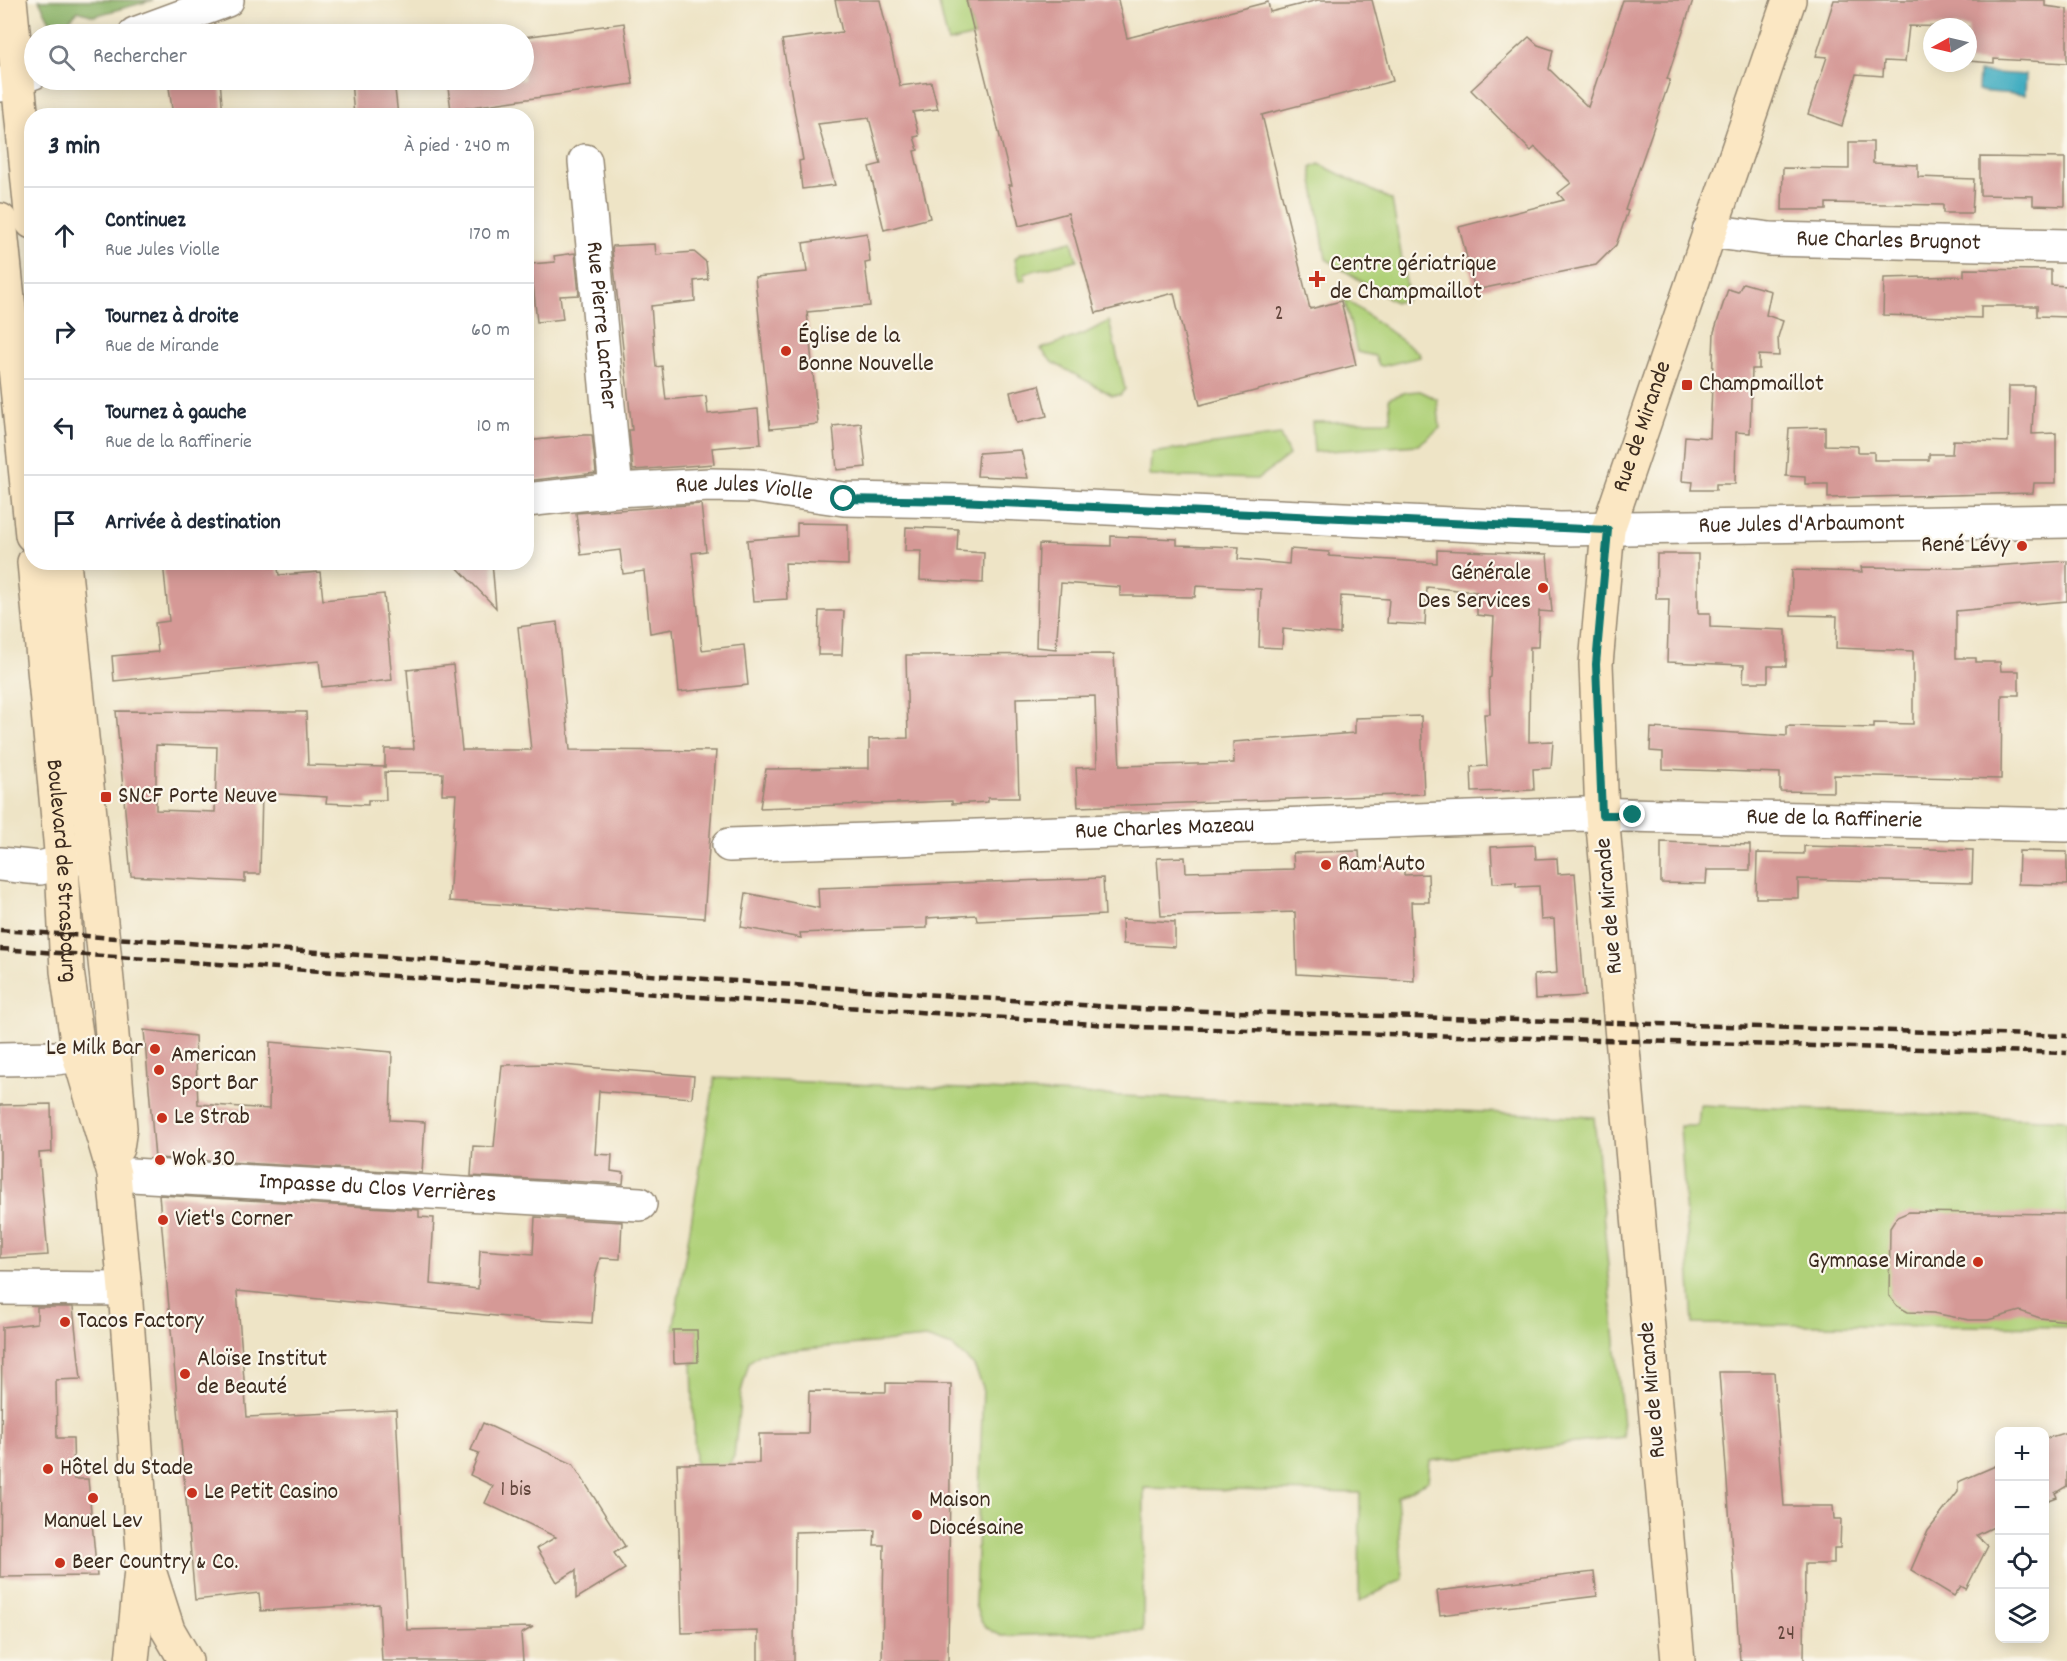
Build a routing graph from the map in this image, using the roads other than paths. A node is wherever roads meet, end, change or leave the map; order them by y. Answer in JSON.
{"nodes":[{"id":1,"x":10,"y":0,"type":"edge"},
{"id":2,"x":227,"y":0,"type":"edge"},
{"id":3,"x":1789,"y":0,"type":"edge"},
{"id":4,"x":162,"y":24,"type":"edge"},
{"id":5,"x":17,"y":79,"type":"edge"},
{"id":6,"x":24,"y":146,"type":"edge"},
{"id":7,"x":585,"y":161,"type":"dead end"},
{"id":8,"x":0,"y":220,"type":"edge"},
{"id":9,"x":1709,"y":231,"type":"junction"},
{"id":10,"x":2067,"y":246,"type":"edge"},
{"id":11,"x":16,"y":371,"type":"edge"},
{"id":12,"x":24,"y":453,"type":"edge"},
{"id":13,"x":616,"y":490,"type":"junction"},
{"id":14,"x":534,"y":499,"type":"edge"},
{"id":15,"x":2067,"y":522,"type":"edge"},
{"id":16,"x":1608,"y":530,"type":"junction"},
{"id":17,"x":35,"y":570,"type":"edge"},
{"id":18,"x":64,"y":570,"type":"edge"},
{"id":19,"x":1602,"y":815,"type":"junction"},
{"id":20,"x":2067,"y":825,"type":"edge"},
{"id":21,"x":729,"y":845,"type":"dead end"},
{"id":22,"x":77,"y":858,"type":"junction"},
{"id":23,"x":0,"y":864,"type":"edge"},
{"id":24,"x":113,"y":1052,"type":"junction"},
{"id":25,"x":79,"y":1055,"type":"junction"},
{"id":26,"x":0,"y":1059,"type":"edge"},
{"id":27,"x":114,"y":1174,"type":"junction"},
{"id":28,"x":639,"y":1204,"type":"dead end"},
{"id":29,"x":0,"y":1288,"type":"edge"},
{"id":30,"x":125,"y":1289,"type":"junction"},
{"id":31,"x":143,"y":1551,"type":"junction"},
{"id":32,"x":132,"y":1661,"type":"edge"},
{"id":33,"x":186,"y":1661,"type":"edge"},
{"id":34,"x":1678,"y":1661,"type":"edge"}],
"edges":[{"from":1,"to":5,"type":"street"},
{"from":2,"to":4,"type":"street"},
{"from":3,"to":9,"type":"street","name":"Rue de Mirande"},
{"from":5,"to":6,"type":"street"},
{"from":7,"to":13,"type":"street","name":"Rue Pierre Larcher"},
{"from":8,"to":11,"type":"street"},
{"from":9,"to":10,"type":"street","name":"Rue Charles Brugnot"},
{"from":9,"to":16,"type":"street","name":"Rue de Mirande"},
{"from":11,"to":12,"type":"street"},
{"from":13,"to":14,"type":"street","name":"Rue Jules Violle"},
{"from":13,"to":16,"type":"street","name":"Rue Jules Violle"},
{"from":15,"to":16,"type":"street","name":"Rue Jules d'Arbaumont"},
{"from":16,"to":19,"type":"street","name":"Rue de Mirande"},
{"from":17,"to":22,"type":"street","name":"Boulevard de Strasbourg"},
{"from":18,"to":22,"type":"street","name":"Boulevard de Strasbourg"},
{"from":19,"to":20,"type":"street","name":"Rue de la Raffinerie"},
{"from":19,"to":21,"type":"street","name":"Rue Charles Mazeau"},
{"from":19,"to":34,"type":"street","name":"Rue de Mirande"},
{"from":22,"to":23,"type":"street"},
{"from":22,"to":24,"type":"street","name":"Boulevard de Strasbourg"},
{"from":22,"to":25,"type":"street","name":"Boulevard de Strasbourg"},
{"from":24,"to":25,"type":"street"},
{"from":24,"to":27,"type":"street","name":"Boulevard de Strasbourg"},
{"from":25,"to":26,"type":"street"},
{"from":25,"to":27,"type":"street","name":"Boulevard de Strasbourg"},
{"from":27,"to":28,"type":"street","name":"Impasse du Clos Verrières"},
{"from":27,"to":30,"type":"street","name":"Boulevard de Strasbourg"},
{"from":29,"to":30,"type":"street"},
{"from":30,"to":31,"type":"street","name":"Boulevard de Strasbourg"},
{"from":31,"to":32,"type":"street"},
{"from":31,"to":33,"type":"street"}]}
